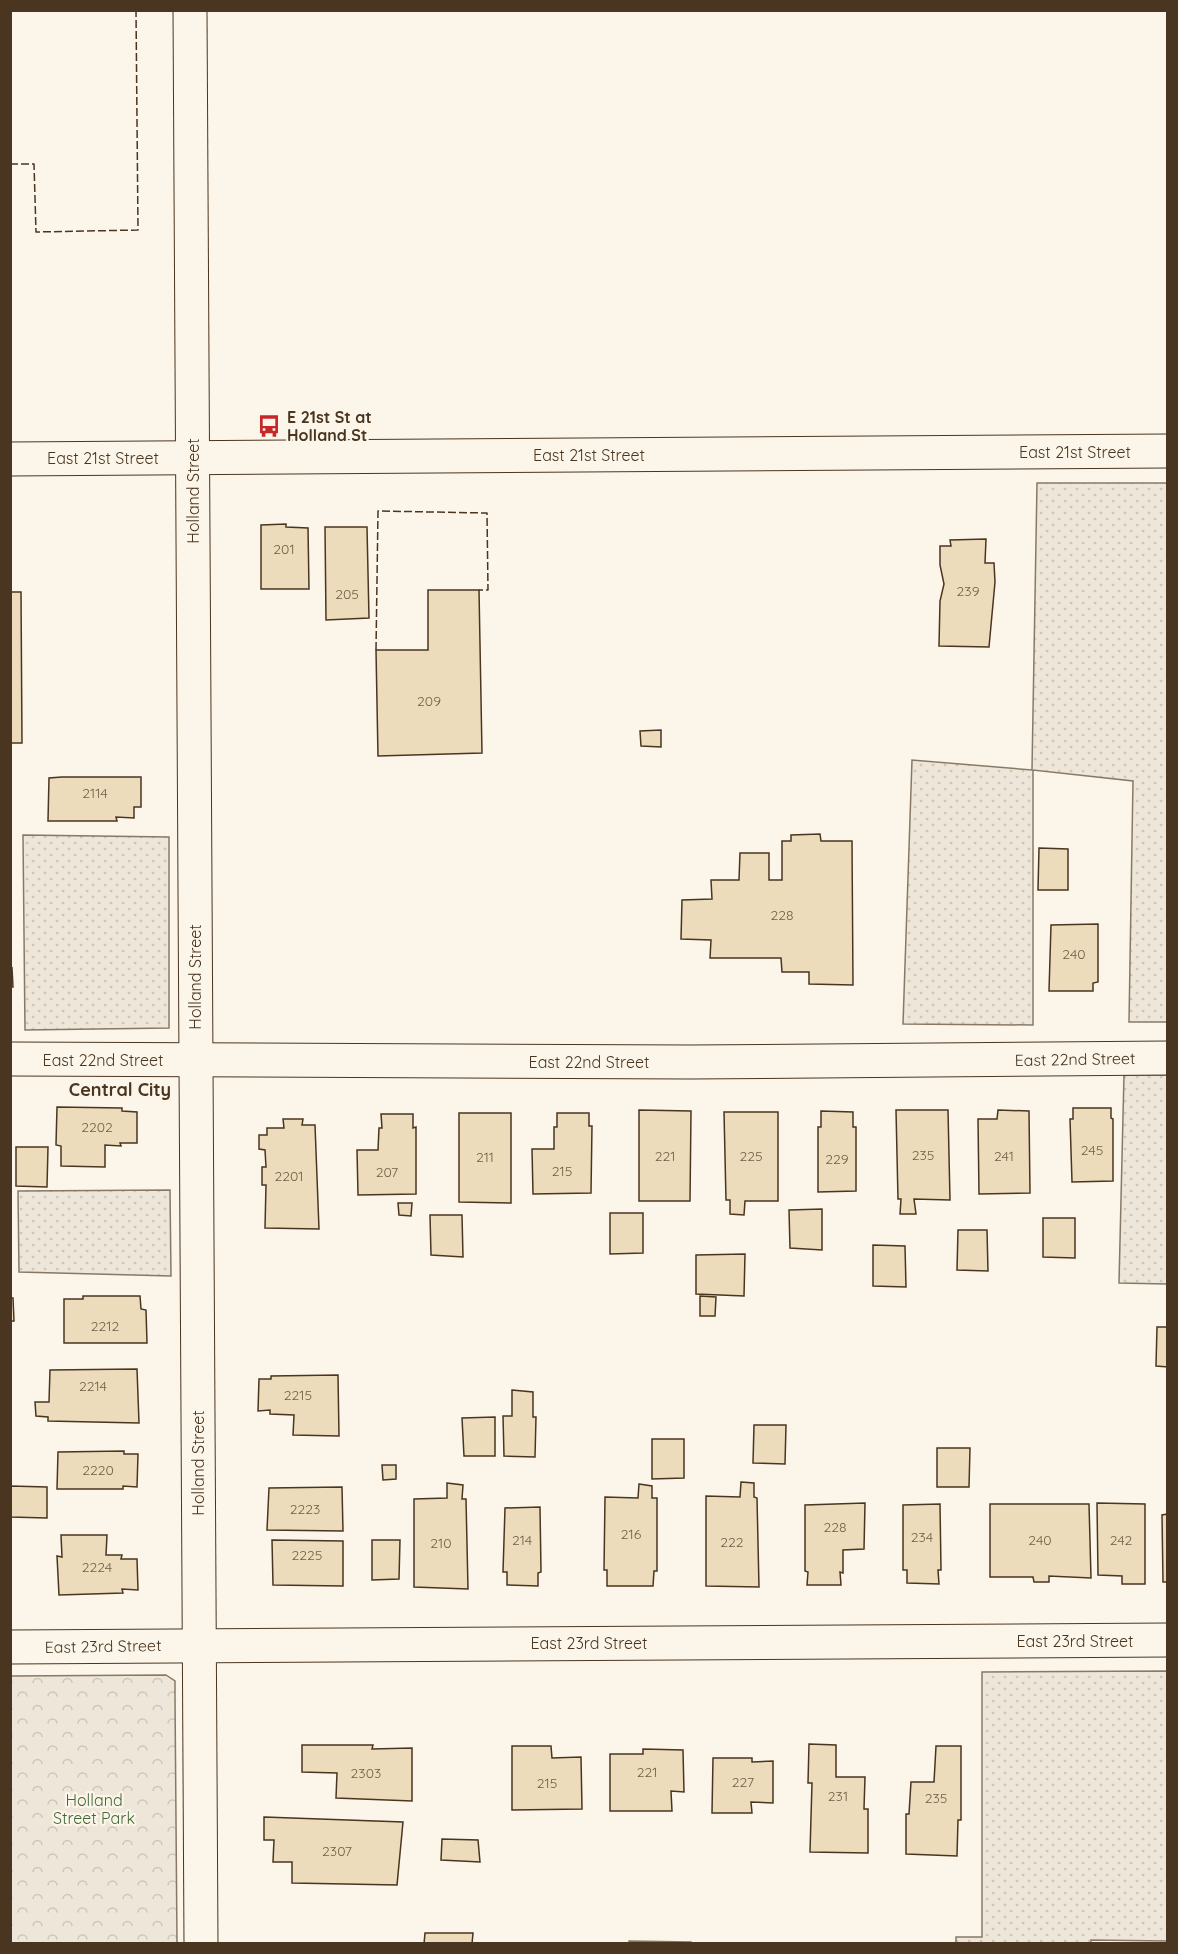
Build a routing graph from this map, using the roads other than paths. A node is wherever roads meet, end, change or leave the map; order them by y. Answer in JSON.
{"nodes":[{"id":1,"x":190,"y":10,"type":"edge"},
{"id":2,"x":1167,"y":451,"type":"edge"},
{"id":3,"x":193,"y":458,"type":"junction"},
{"id":4,"x":10,"y":459,"type":"edge"},
{"id":5,"x":1167,"y":1058,"type":"edge"},
{"id":6,"x":10,"y":1059,"type":"edge"},
{"id":7,"x":196,"y":1060,"type":"junction"},
{"id":8,"x":1167,"y":1640,"type":"edge"},
{"id":9,"x":199,"y":1645,"type":"junction"},
{"id":10,"x":10,"y":1647,"type":"edge"},
{"id":11,"x":201,"y":1944,"type":"edge"}],
"edges":[{"from":1,"to":3,"type":"street","name":"Holland Street"},
{"from":2,"to":3,"type":"street","name":"East 21st Street"},
{"from":3,"to":4,"type":"street","name":"East 21st Street"},
{"from":3,"to":7,"type":"street","name":"Holland Street"},
{"from":5,"to":7,"type":"street","name":"East 22nd Street"},
{"from":6,"to":7,"type":"street","name":"East 22nd Street"},
{"from":7,"to":9,"type":"street","name":"Holland Street"},
{"from":8,"to":9,"type":"street","name":"East 23rd Street"},
{"from":9,"to":10,"type":"street","name":"East 23rd Street"},
{"from":9,"to":11,"type":"street","name":"Holland Street"}]}
